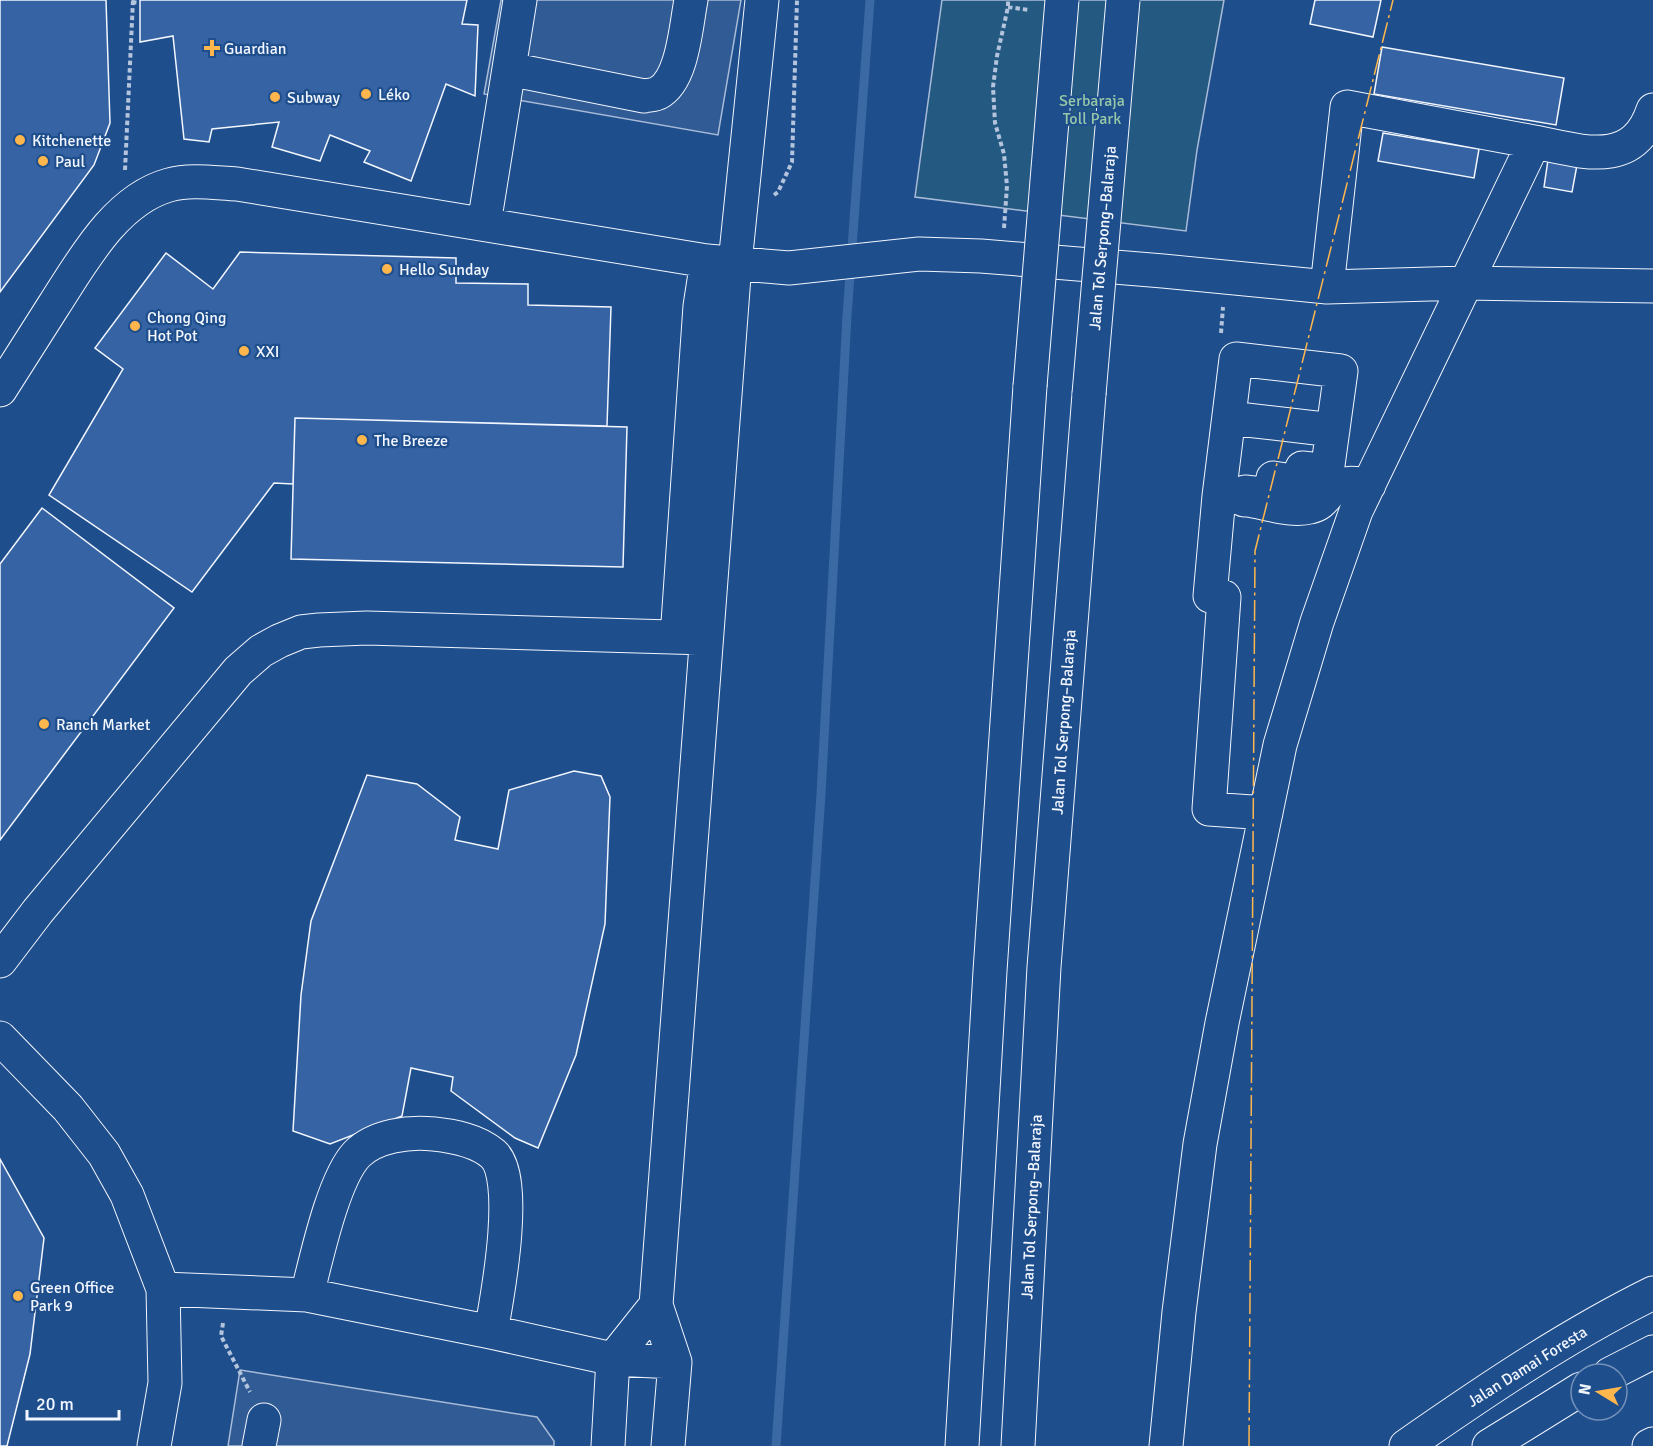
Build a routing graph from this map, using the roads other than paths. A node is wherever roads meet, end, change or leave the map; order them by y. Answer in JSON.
{"nodes":[{"id":1,"x":520,"y":0,"type":"edge"},
{"id":2,"x":691,"y":0,"type":"edge"},
{"id":3,"x":762,"y":0,"type":"edge"},
{"id":4,"x":1062,"y":0,"type":"edge"},
{"id":5,"x":1123,"y":0,"type":"edge"},
{"id":6,"x":509,"y":69,"type":"junction"},
{"id":7,"x":1653,"y":110,"type":"edge"},
{"id":8,"x":1534,"y":142,"type":"junction"},
{"id":9,"x":484,"y":224,"type":"junction"},
{"id":10,"x":721,"y":262,"type":"junction"},
{"id":11,"x":1465,"y":283,"type":"junction"},
{"id":12,"x":1653,"y":286,"type":"edge"},
{"id":13,"x":1327,"y":287,"type":"junction"},
{"id":14,"x":0,"y":390,"type":"edge"},
{"id":15,"x":1229,"y":418,"type":"junction"},
{"id":16,"x":1333,"y":430,"type":"junction"},
{"id":17,"x":1369,"y":486,"type":"junction"},
{"id":18,"x":1232,"y":498,"type":"junction"},
{"id":19,"x":692,"y":638,"type":"junction"},
{"id":20,"x":1266,"y":813,"type":"junction"},
{"id":21,"x":0,"y":960,"type":"edge"},
{"id":22,"x":0,"y":1038,"type":"edge"},
{"id":23,"x":163,"y":1289,"type":"junction"},
{"id":24,"x":1653,"y":1293,"type":"edge"},
{"id":25,"x":307,"y":1295,"type":"junction"},
{"id":26,"x":656,"y":1305,"type":"junction"},
{"id":27,"x":491,"y":1332,"type":"junction"},
{"id":28,"x":1653,"y":1352,"type":"edge"},
{"id":29,"x":613,"y":1359,"type":"junction"},
{"id":30,"x":675,"y":1362,"type":"junction"},
{"id":31,"x":1629,"y":1364,"type":"edge"},
{"id":32,"x":1569,"y":1396,"type":"edge"},
{"id":33,"x":1653,"y":1444,"type":"edge"},
{"id":34,"x":154,"y":1446,"type":"edge"},
{"id":35,"x":608,"y":1446,"type":"edge"},
{"id":36,"x":668,"y":1446,"type":"edge"},
{"id":37,"x":962,"y":1446,"type":"edge"},
{"id":38,"x":1018,"y":1446,"type":"edge"},
{"id":39,"x":1166,"y":1446,"type":"edge"},
{"id":40,"x":1406,"y":1446,"type":"edge"},
{"id":41,"x":1489,"y":1446,"type":"edge"},
{"id":42,"x":1649,"y":1446,"type":"edge"}],
"edges":[{"from":1,"to":6,"type":"main road"},
{"from":2,"to":6,"type":"main road"},
{"from":3,"to":10,"type":"main road"},
{"from":4,"to":37,"type":"main road","bridge":true},
{"from":5,"to":38,"type":"main road","name":"Jalan Tol Serpong–Balaraja","bridge":true},
{"from":6,"to":9,"type":"main road"},
{"from":7,"to":8,"type":"main road"},
{"from":8,"to":11,"type":"main road"},
{"from":8,"to":13,"type":"main road"},
{"from":9,"to":10,"type":"main road"},
{"from":9,"to":14,"type":"main road"},
{"from":10,"to":13,"type":"main road"},
{"from":10,"to":19,"type":"main road"},
{"from":11,"to":12,"type":"main road"},
{"from":11,"to":13,"type":"main road"},
{"from":11,"to":17,"type":"main road"},
{"from":15,"to":16,"type":"main road"},
{"from":15,"to":16,"type":"main road"},
{"from":15,"to":18,"type":"main road"},
{"from":16,"to":18,"type":"main road"},
{"from":17,"to":18,"type":"main road"},
{"from":17,"to":20,"type":"main road"},
{"from":18,"to":20,"type":"main road"},
{"from":19,"to":21,"type":"main road"},
{"from":19,"to":26,"type":"main road"},
{"from":20,"to":39,"type":"main road"},
{"from":22,"to":23,"type":"main road"},
{"from":23,"to":25,"type":"main road"},
{"from":23,"to":34,"type":"main road"},
{"from":24,"to":40,"type":"main road","name":"Jalan Damai Foresta"},
{"from":25,"to":27,"type":"main road"},
{"from":25,"to":27,"type":"main road"},
{"from":26,"to":29,"type":"main road"},
{"from":26,"to":30,"type":"main road"},
{"from":27,"to":29,"type":"main road"},
{"from":28,"to":31,"type":"main road"},
{"from":29,"to":30,"type":"main road"},
{"from":29,"to":35,"type":"main road"},
{"from":30,"to":36,"type":"main road"},
{"from":32,"to":41,"type":"main road"},
{"from":33,"to":42,"type":"main road"}]}
